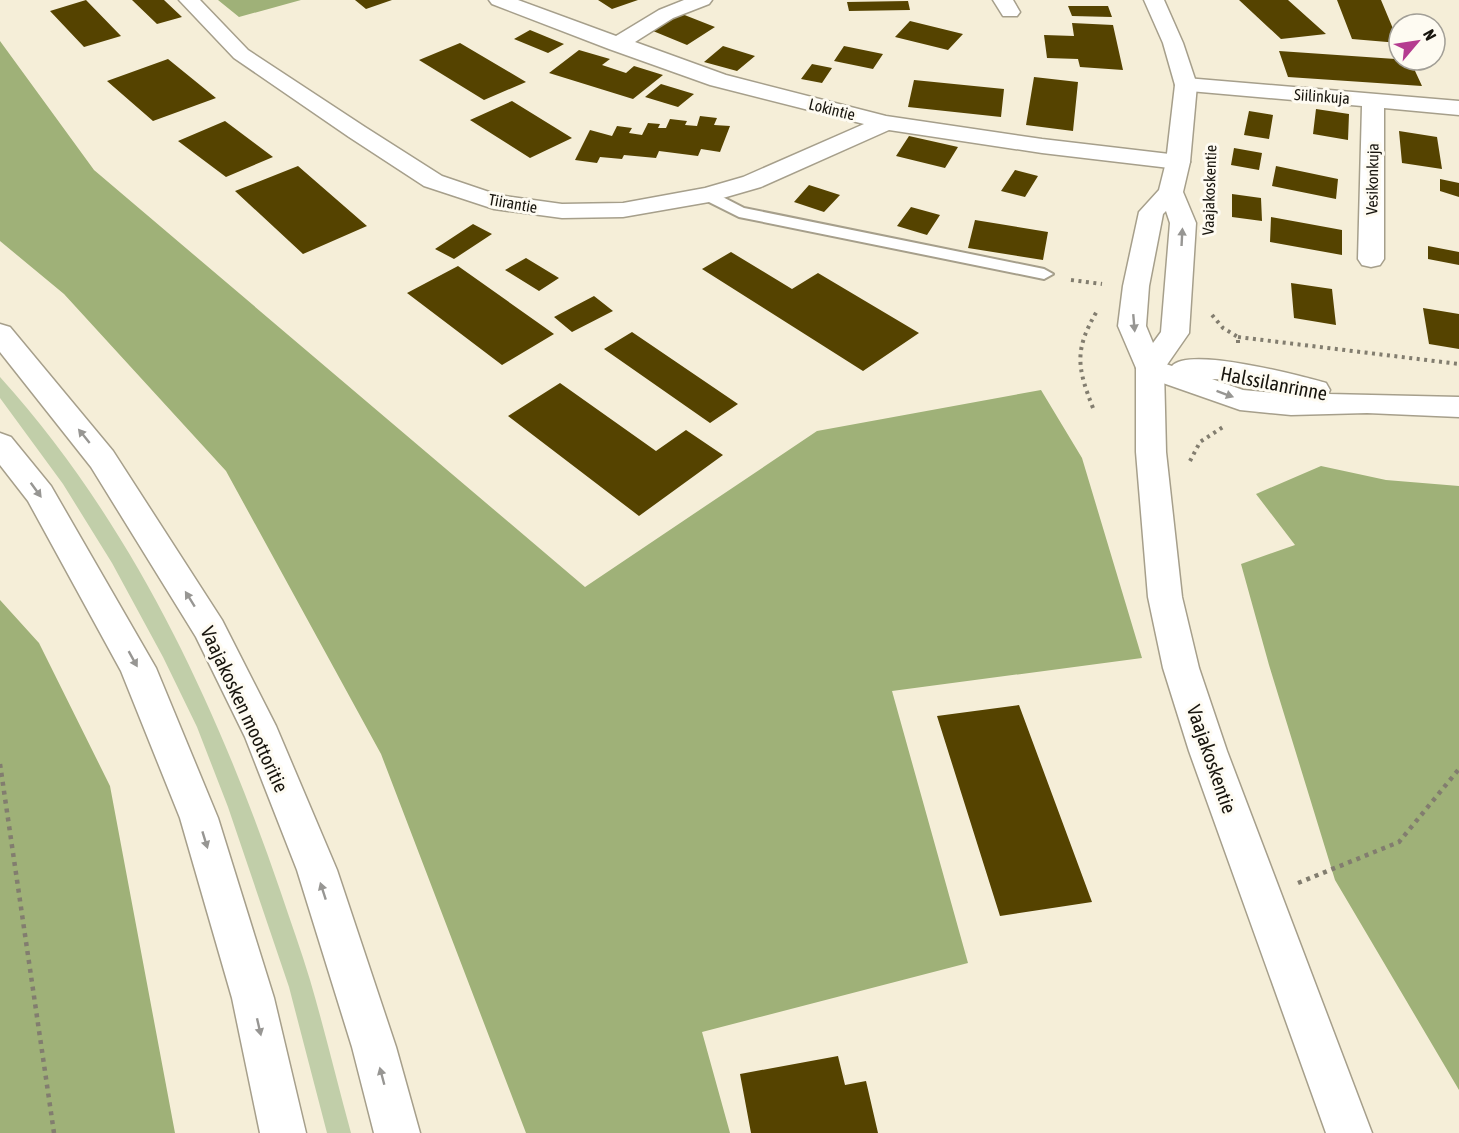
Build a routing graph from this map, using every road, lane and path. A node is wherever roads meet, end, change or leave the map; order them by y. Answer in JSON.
{"nodes":[{"id":1,"x":189,"y":0,"type":"edge"},
{"id":2,"x":499,"y":0,"type":"edge"},
{"id":3,"x":702,"y":0,"type":"edge"},
{"id":4,"x":1154,"y":0,"type":"edge"},
{"id":5,"x":616,"y":45,"type":"junction"},
{"id":6,"x":1186,"y":85,"type":"junction"},
{"id":7,"x":1373,"y":99,"type":"junction"},
{"id":8,"x":1459,"y":108,"type":"edge"},
{"id":9,"x":886,"y":123,"type":"junction"},
{"id":10,"x":1178,"y":162,"type":"junction"},
{"id":11,"x":1171,"y":192,"type":"junction"},
{"id":12,"x":709,"y":195,"type":"junction"},
{"id":13,"x":1371,"y":259,"type":"dead end"},
{"id":14,"x":1044,"y":274,"type":"joint"},
{"id":15,"x":1136,"y":286,"type":"junction"},
{"id":16,"x":1210,"y":311,"type":"dead end"},
{"id":17,"x":0,"y":333,"type":"edge"},
{"id":18,"x":1238,"y":337,"type":"junction"},
{"id":19,"x":1459,"y":363,"type":"edge"},
{"id":20,"x":1150,"y":368,"type":"junction"},
{"id":21,"x":1239,"y":386,"type":"junction"},
{"id":22,"x":1459,"y":407,"type":"edge"},
{"id":23,"x":0,"y":444,"type":"edge"},
{"id":24,"x":1190,"y":472,"type":"dead end"},
{"id":25,"x":0,"y":764,"type":"edge"},
{"id":26,"x":1459,"y":769,"type":"edge"},
{"id":27,"x":1293,"y":885,"type":"dead end"},
{"id":28,"x":54,"y":1133,"type":"edge"},
{"id":29,"x":283,"y":1133,"type":"edge"},
{"id":30,"x":397,"y":1133,"type":"edge"},
{"id":31,"x":1349,"y":1133,"type":"edge"}],
"edges":[{"from":1,"to":12,"type":"main road","name":"Tiirantie"},
{"from":2,"to":5,"type":"main road","name":"Lokintie"},
{"from":3,"to":5,"type":"main road"},
{"from":4,"to":6,"type":"main road","name":"Vaajakoskentie"},
{"from":5,"to":9,"type":"main road","name":"Lokintie"},
{"from":6,"to":7,"type":"main road","name":"Siilinkuja"},
{"from":6,"to":10,"type":"main road","name":"Vaajakoskentie"},
{"from":7,"to":8,"type":"main road","name":"Siilinkuja"},
{"from":7,"to":13,"type":"main road","name":"Vesikonkuja"},
{"from":9,"to":10,"type":"main road","name":"Lokintie"},
{"from":9,"to":12,"type":"main road","name":"Tiirantie"},
{"from":10,"to":11,"type":"main road","name":"Vaajakoskentie"},
{"from":11,"to":15,"type":"main road","name":"Vaajakoskentie"},
{"from":20,"to":11,"type":"main road","name":"Vaajakoskentie","one_way":true},
{"from":12,"to":14,"type":"lane"},
{"from":14,"to":15,"type":"path"},
{"from":15,"to":20,"type":"main road","name":"Vaajakoskentie","one_way":true},
{"from":16,"to":18,"type":"path"},
{"from":30,"to":17,"type":"main road","name":"Vaajakosken moottoritie","one_way":true},
{"from":18,"to":19,"type":"path"},
{"from":18,"to":21,"type":"path"},
{"from":20,"to":21,"type":"main road","name":"Halssilanrinne"},
{"from":20,"to":31,"type":"main road","name":"Vaajakoskentie"},
{"from":21,"to":22,"type":"main road","name":"Halssilanrinne"},
{"from":21,"to":24,"type":"path"},
{"from":23,"to":29,"type":"main road","one_way":true},
{"from":25,"to":28,"type":"path"},
{"from":26,"to":27,"type":"path"}]}
